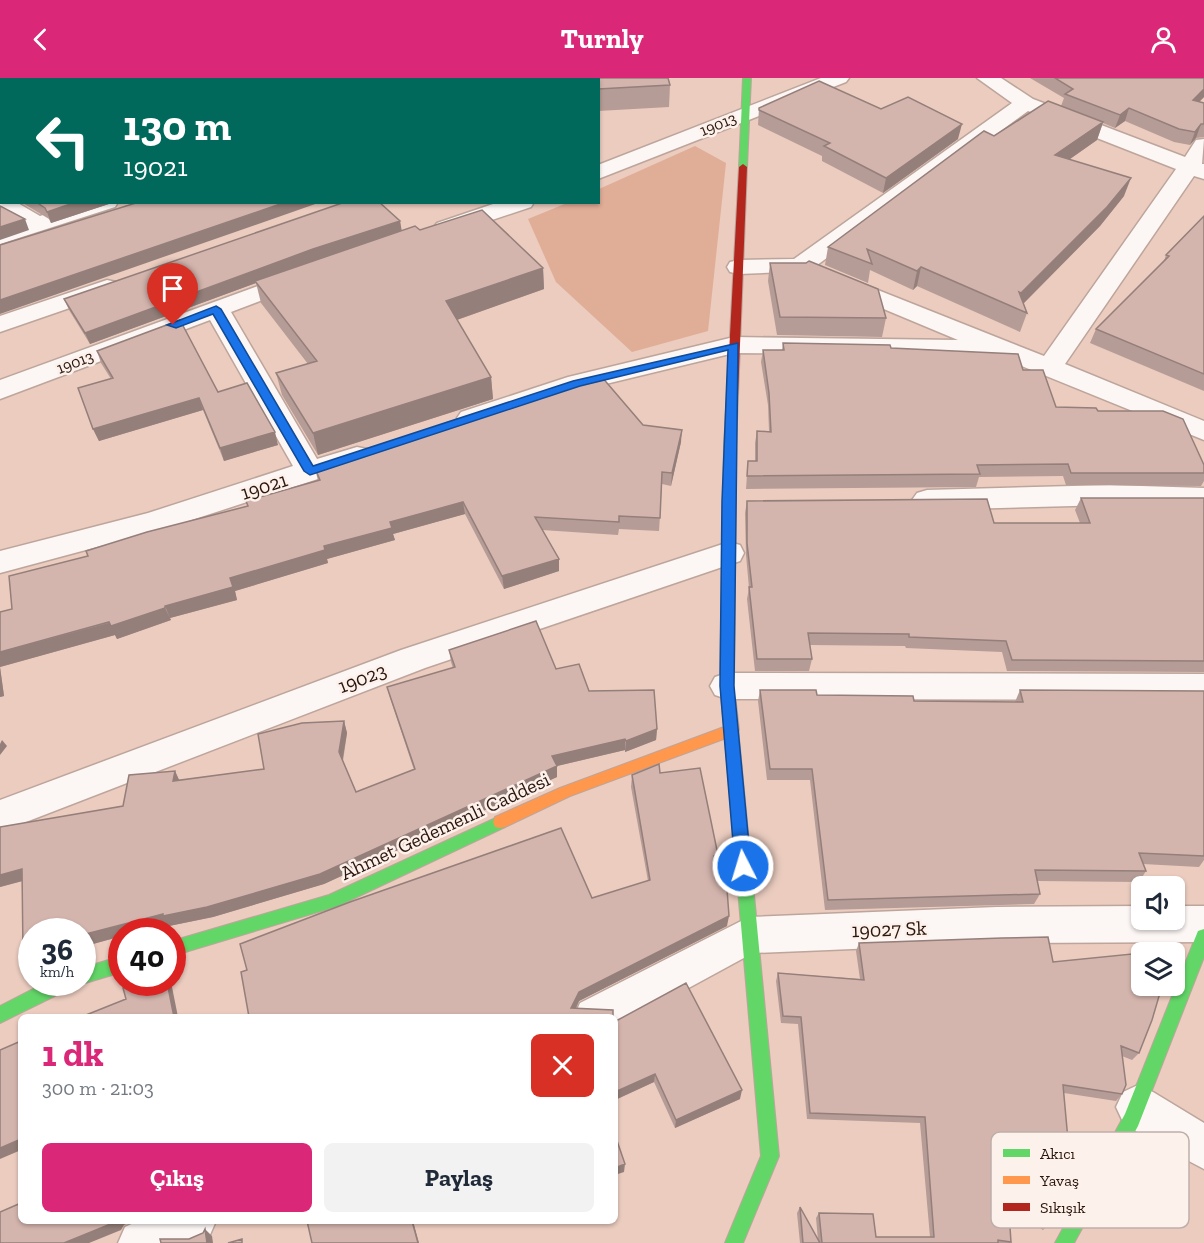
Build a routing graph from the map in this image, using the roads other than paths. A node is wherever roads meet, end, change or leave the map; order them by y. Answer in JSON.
{"nodes":[{"id":1,"x":747,"y":78,"type":"edge"},
{"id":2,"x":839,"y":78,"type":"edge"},
{"id":3,"x":987,"y":78,"type":"edge"},
{"id":4,"x":1026,"y":103,"type":"junction"},
{"id":5,"x":745,"y":113,"type":"junction"},
{"id":6,"x":1204,"y":145,"type":"edge"},
{"id":7,"x":1196,"y":170,"type":"edge"},
{"id":8,"x":600,"y":172,"type":"edge"},
{"id":9,"x":2,"y":204,"type":"edge"},
{"id":10,"x":517,"y":204,"type":"edge"},
{"id":11,"x":117,"y":206,"type":"edge"},
{"id":12,"x":39,"y":225,"type":"junction"},
{"id":13,"x":424,"y":235,"type":"edge"},
{"id":14,"x":0,"y":237,"type":"edge"},
{"id":15,"x":0,"y":250,"type":"edge"},
{"id":16,"x":800,"y":266,"type":"junction"},
{"id":17,"x":739,"y":267,"type":"junction"},
{"id":18,"x":325,"y":268,"type":"edge"},
{"id":19,"x":132,"y":279,"type":"edge"},
{"id":20,"x":216,"y":309,"type":"junction"},
{"id":21,"x":0,"y":324,"type":"edge"},
{"id":22,"x":734,"y":345,"type":"junction"},
{"id":23,"x":1005,"y":348,"type":"junction"},
{"id":24,"x":1050,"y":367,"type":"junction"},
{"id":25,"x":0,"y":390,"type":"edge"},
{"id":26,"x":443,"y":427,"type":"edge"},
{"id":27,"x":1204,"y":430,"type":"edge"},
{"id":28,"x":377,"y":449,"type":"edge"},
{"id":29,"x":310,"y":471,"type":"junction"},
{"id":30,"x":1204,"y":498,"type":"edge"},
{"id":31,"x":900,"y":501,"type":"edge"},
{"id":32,"x":729,"y":553,"type":"junction"},
{"id":33,"x":0,"y":562,"type":"edge"},
{"id":34,"x":727,"y":686,"type":"junction"},
{"id":35,"x":1204,"y":687,"type":"edge"},
{"id":36,"x":732,"y":730,"type":"junction"},
{"id":37,"x":0,"y":816,"type":"edge"},
{"id":38,"x":1204,"y":924,"type":"edge"},
{"id":39,"x":749,"y":935,"type":"junction"},
{"id":40,"x":1204,"y":936,"type":"edge"},
{"id":41,"x":186,"y":945,"type":"edge"},
{"id":42,"x":37,"y":996,"type":"edge"},
{"id":43,"x":601,"y":1014,"type":"edge"},
{"id":44,"x":0,"y":1015,"type":"edge"},
{"id":45,"x":1138,"y":1107,"type":"junction"},
{"id":46,"x":1124,"y":1132,"type":"edge"},
{"id":47,"x":1177,"y":1132,"type":"edge"},
{"id":48,"x":1189,"y":1139,"type":"edge"},
{"id":49,"x":1204,"y":1147,"type":"edge"},
{"id":50,"x":186,"y":1224,"type":"edge"},
{"id":51,"x":1072,"y":1228,"type":"edge"},
{"id":52,"x":141,"y":1243,"type":"edge"},
{"id":53,"x":734,"y":1243,"type":"edge"},
{"id":54,"x":1064,"y":1243,"type":"edge"}],
"edges":[{"from":1,"to":5,"type":"street"},
{"from":2,"to":5,"type":"street","name":"19013"},
{"from":3,"to":4,"type":"street"},
{"from":4,"to":7,"type":"street"},
{"from":4,"to":16,"type":"street"},
{"from":5,"to":8,"type":"street","name":"19013"},
{"from":5,"to":17,"type":"street"},
{"from":6,"to":7,"type":"street"},
{"from":7,"to":24,"type":"street"},
{"from":9,"to":12,"type":"street"},
{"from":10,"to":13,"type":"street"},
{"from":11,"to":12,"type":"street"},
{"from":11,"to":15,"type":"street"},
{"from":12,"to":14,"type":"street"},
{"from":16,"to":17,"type":"street"},
{"from":16,"to":23,"type":"street"},
{"from":17,"to":22,"type":"street"},
{"from":18,"to":20,"type":"street","name":"19013"},
{"from":19,"to":21,"type":"street"},
{"from":20,"to":25,"type":"street","name":"19013"},
{"from":20,"to":29,"type":"street"},
{"from":22,"to":23,"type":"street"},
{"from":22,"to":26,"type":"street"},
{"from":22,"to":32,"type":"street"},
{"from":23,"to":24,"type":"street"},
{"from":24,"to":27,"type":"street"},
{"from":28,"to":29,"type":"street","name":"19021"},
{"from":29,"to":33,"type":"street","name":"19021"},
{"from":30,"to":31,"type":"street"},
{"from":32,"to":34,"type":"street"},
{"from":32,"to":37,"type":"street","name":"19023"},
{"from":34,"to":35,"type":"street"},
{"from":34,"to":36,"type":"street"},
{"from":36,"to":39,"type":"street"},
{"from":36,"to":41,"type":"street","name":"Ahmet Gedemenli Caddesi"},
{"from":38,"to":39,"type":"street","name":"19027 Sk"},
{"from":39,"to":43,"type":"street","name":"19027 Sk"},
{"from":39,"to":53,"type":"street"},
{"from":40,"to":45,"type":"street"},
{"from":42,"to":44,"type":"street"},
{"from":45,"to":46,"type":"street"},
{"from":45,"to":47,"type":"street"},
{"from":48,"to":49,"type":"street"},
{"from":50,"to":52,"type":"street"},
{"from":51,"to":54,"type":"street"}]}
